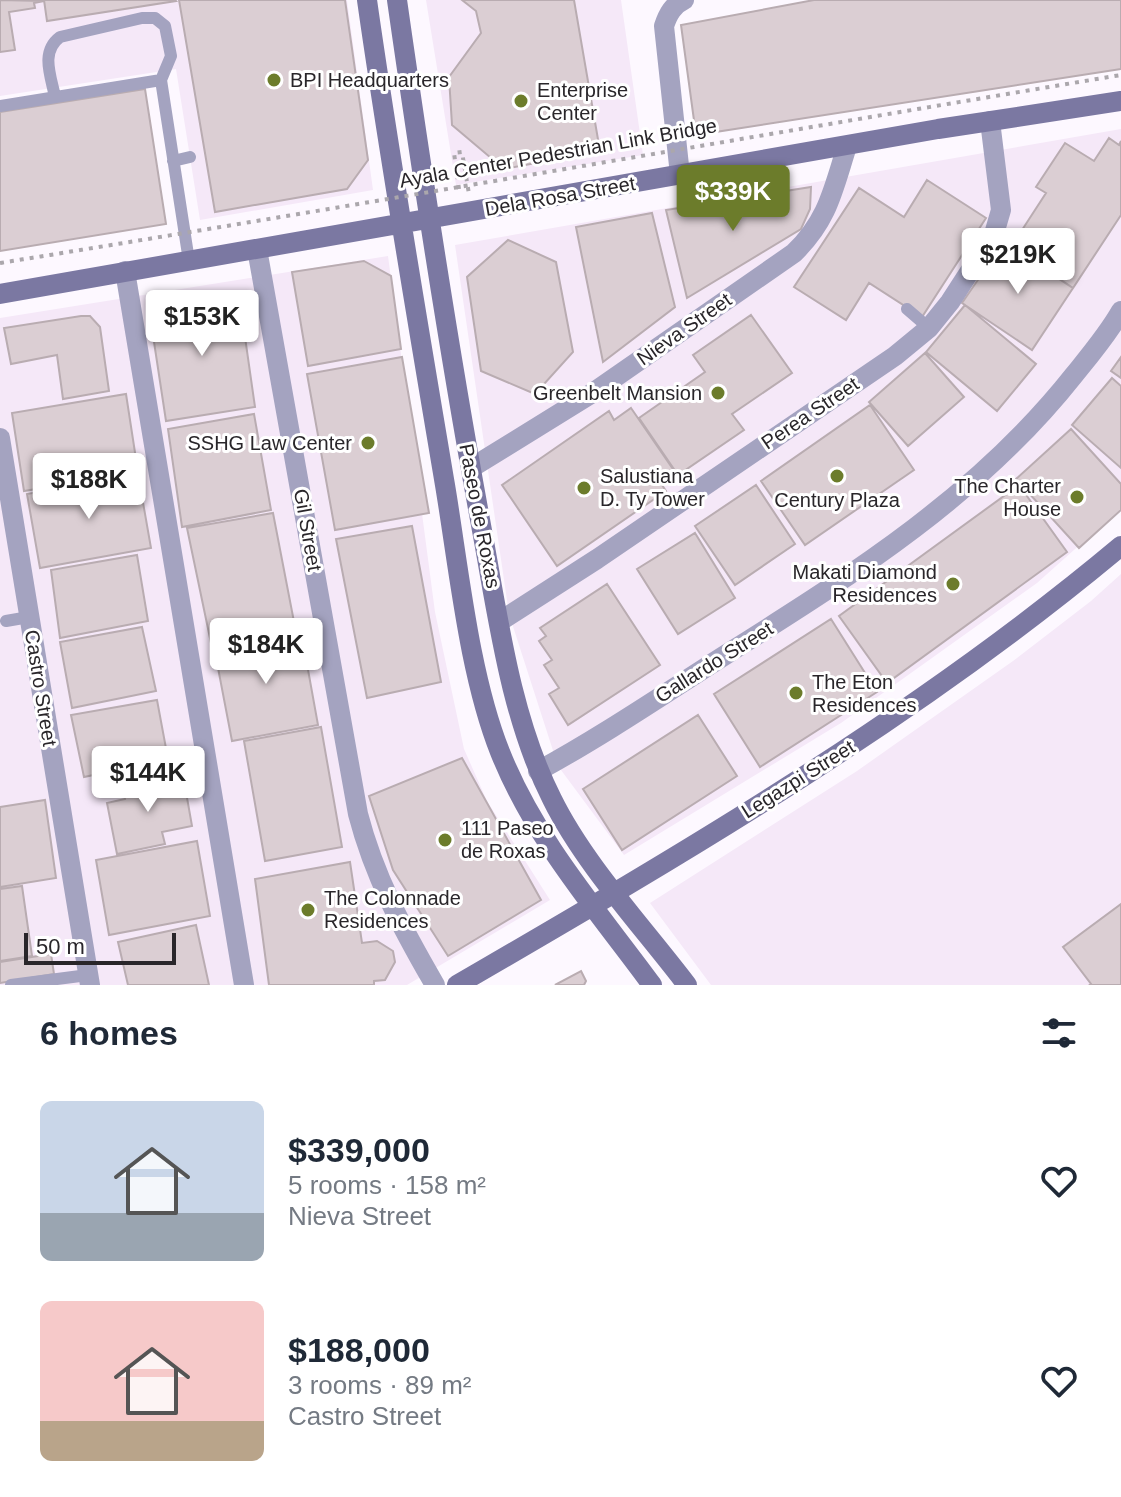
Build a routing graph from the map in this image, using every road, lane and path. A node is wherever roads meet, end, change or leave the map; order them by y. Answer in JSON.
{"nodes":[{"id":1,"x":367,"y":0,"type":"edge"},
{"id":2,"x":397,"y":0,"type":"edge"},
{"id":3,"x":684,"y":0,"type":"edge"},
{"id":4,"x":1121,"y":75,"type":"edge"},
{"id":5,"x":161,"y":80,"type":"junction"},
{"id":6,"x":55,"y":97,"type":"junction"},
{"id":7,"x":1121,"y":101,"type":"edge"},
{"id":8,"x":0,"y":106,"type":"edge"},
{"id":9,"x":990,"y":121,"type":"junction"},
{"id":10,"x":847,"y":146,"type":"junction"},
{"id":11,"x":190,"y":157,"type":"dead end"},
{"id":12,"x":173,"y":161,"type":"junction"},
{"id":13,"x":680,"y":175,"type":"junction"},
{"id":14,"x":459,"y":189,"type":"junction"},
{"id":15,"x":472,"y":212,"type":"junction"},
{"id":16,"x":431,"y":220,"type":"junction"},
{"id":17,"x":401,"y":224,"type":"junction"},
{"id":18,"x":257,"y":249,"type":"junction"},
{"id":19,"x":189,"y":261,"type":"junction"},
{"id":20,"x":0,"y":263,"type":"edge"},
{"id":21,"x":125,"y":271,"type":"junction"},
{"id":22,"x":1,"y":288,"type":"edge"},
{"id":23,"x":907,"y":309,"type":"dead end"},
{"id":24,"x":1121,"y":311,"type":"edge"},
{"id":25,"x":929,"y":328,"type":"junction"},
{"id":26,"x":0,"y":438,"type":"edge"},
{"id":27,"x":471,"y":468,"type":"junction"},
{"id":28,"x":1121,"y":546,"type":"edge"},
{"id":29,"x":29,"y":617,"type":"junction"},
{"id":30,"x":6,"y":621,"type":"dead end"},
{"id":31,"x":499,"y":622,"type":"junction"},
{"id":32,"x":538,"y":771,"type":"junction"},
{"id":33,"x":615,"y":893,"type":"junction"},
{"id":34,"x":592,"y":906,"type":"junction"},
{"id":35,"x":89,"y":980,"type":"edge"},
{"id":36,"x":11,"y":985,"type":"edge"},
{"id":37,"x":244,"y":985,"type":"edge"},
{"id":38,"x":435,"y":985,"type":"edge"},
{"id":39,"x":457,"y":985,"type":"edge"},
{"id":40,"x":652,"y":985,"type":"edge"},
{"id":41,"x":687,"y":985,"type":"edge"}],
"edges":[{"from":1,"to":17,"type":"main road","name":"Paseo de Roxas"},
{"from":2,"to":16,"type":"main road","name":"Paseo de Roxas"},
{"from":3,"to":13,"type":"street"},
{"from":4,"to":14,"type":"path","name":"Ayala Center Pedestrian Link Bridge","bridge":true},
{"from":5,"to":6,"type":"lane"},
{"from":5,"to":6,"type":"lane"},
{"from":5,"to":12,"type":"lane"},
{"from":6,"to":8,"type":"lane"},
{"from":7,"to":9,"type":"main road","name":"Dela Rosa Street"},
{"from":9,"to":10,"type":"main road","name":"Dela Rosa Street"},
{"from":9,"to":25,"type":"street","name":"Perea Street"},
{"from":10,"to":13,"type":"main road","name":"Dela Rosa Street"},
{"from":10,"to":27,"type":"street","name":"Nieva Street"},
{"from":11,"to":12,"type":"lane"},
{"from":12,"to":19,"type":"lane"},
{"from":13,"to":15,"type":"main road","name":"Dela Rosa Street"},
{"from":14,"to":15,"type":"path","bridge":true},
{"from":14,"to":20,"type":"path","name":"Ayala Center Pedestrian Link Bridge","bridge":true},
{"from":15,"to":16,"type":"main road","name":"Dela Rosa Street"},
{"from":16,"to":17,"type":"main road","name":"Dela Rosa Street"},
{"from":16,"to":27,"type":"main road","name":"Paseo de Roxas"},
{"from":17,"to":18,"type":"main road","name":"Dela Rosa Street"},
{"from":17,"to":34,"type":"main road","name":"Paseo de Roxas"},
{"from":18,"to":19,"type":"main road","name":"Dela Rosa Street"},
{"from":18,"to":38,"type":"street","name":"Gil Street"},
{"from":19,"to":21,"type":"main road","name":"Dela Rosa Street"},
{"from":21,"to":22,"type":"main road","name":"Dela Rosa Street"},
{"from":21,"to":37,"type":"street"},
{"from":23,"to":25,"type":"lane"},
{"from":24,"to":32,"type":"street","name":"Gallardo Street"},
{"from":25,"to":31,"type":"street","name":"Perea Street"},
{"from":26,"to":29,"type":"street","name":"Castro Street"},
{"from":27,"to":31,"type":"main road","name":"Paseo de Roxas"},
{"from":28,"to":33,"type":"main road","name":"Legazpi Street"},
{"from":29,"to":30,"type":"lane"},
{"from":29,"to":35,"type":"street","name":"Castro Street"},
{"from":31,"to":32,"type":"main road","name":"Paseo de Roxas"},
{"from":32,"to":33,"type":"main road","name":"Paseo de Roxas"},
{"from":33,"to":34,"type":"main road","name":"Legazpi Street"},
{"from":33,"to":41,"type":"main road","name":"Paseo de Roxas"},
{"from":34,"to":39,"type":"main road","name":"Legazpi Street"},
{"from":34,"to":40,"type":"main road","name":"Paseo de Roxas"},
{"from":35,"to":36,"type":"lane"}]}
